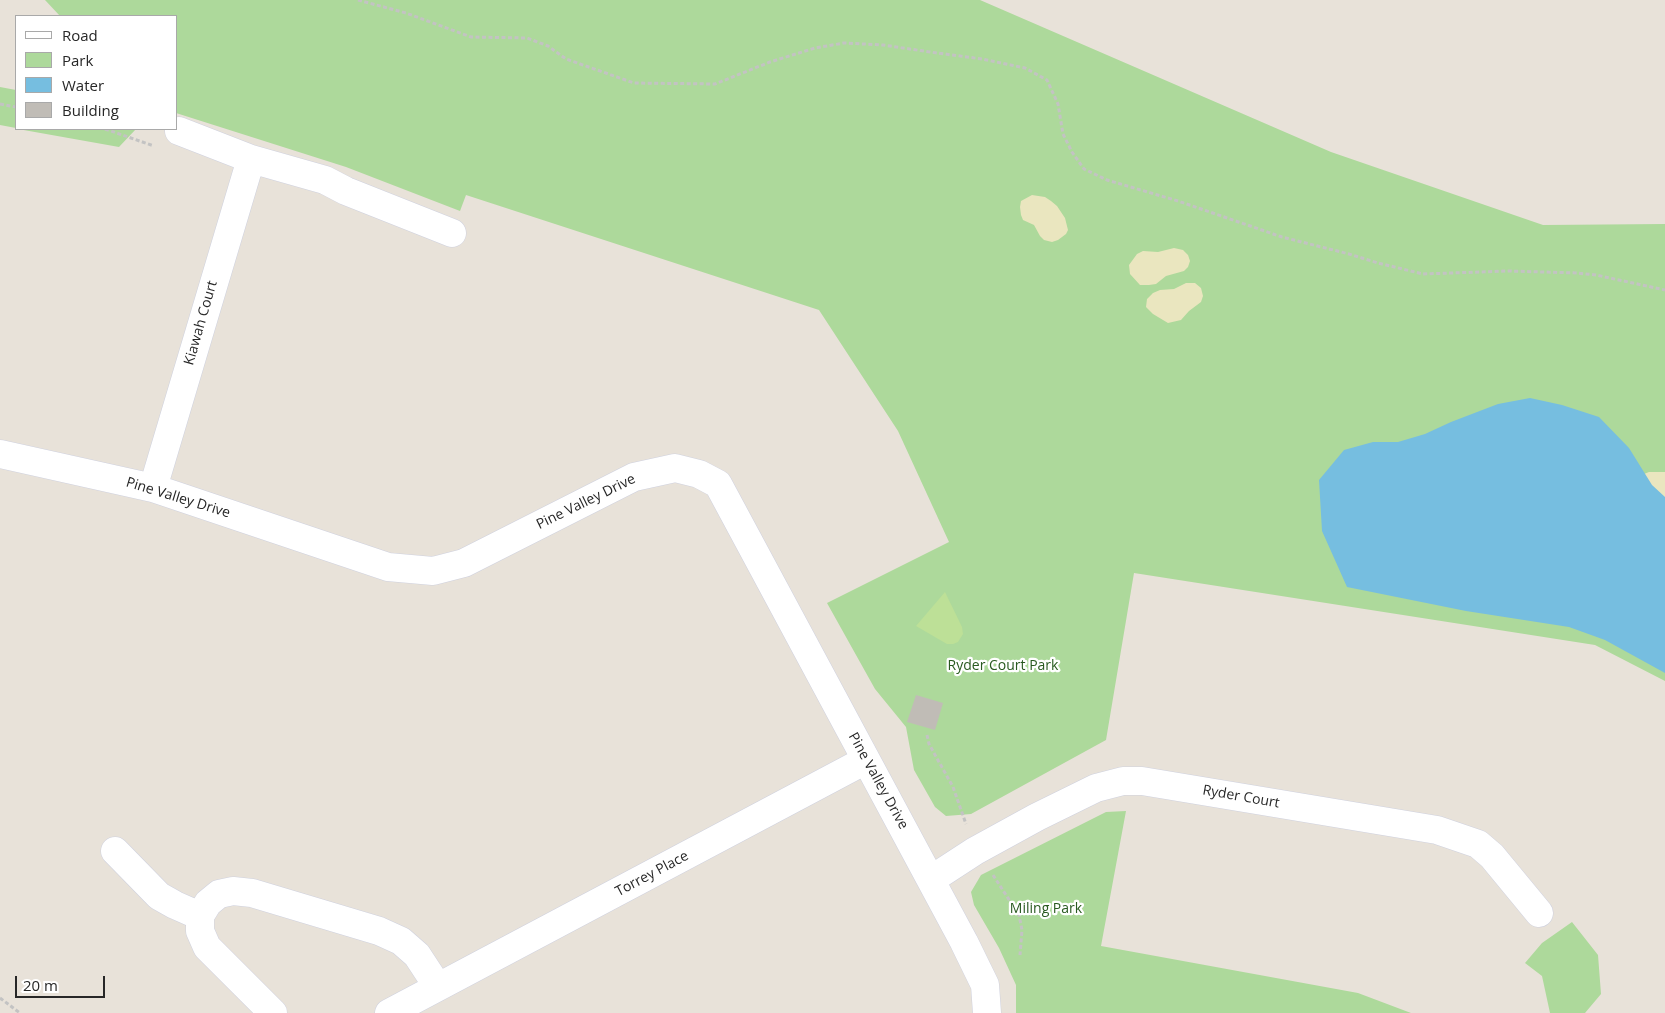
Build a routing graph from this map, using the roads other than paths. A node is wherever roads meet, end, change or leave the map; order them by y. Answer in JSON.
{"nodes":[{"id":1,"x":179,"y":131,"type":"dead end"},
{"id":2,"x":251,"y":159,"type":"junction"},
{"id":3,"x":452,"y":234,"type":"dead end"},
{"id":4,"x":0,"y":454,"type":"edge"},
{"id":5,"x":153,"y":488,"type":"junction"},
{"id":6,"x":866,"y":760,"type":"junction"},
{"id":7,"x":115,"y":852,"type":"dead end"},
{"id":8,"x":932,"y":879,"type":"junction"},
{"id":9,"x":1540,"y":913,"type":"dead end"},
{"id":10,"x":200,"y":916,"type":"junction"},
{"id":11,"x":438,"y":987,"type":"junction"},
{"id":12,"x":273,"y":1013,"type":"edge"},
{"id":13,"x":388,"y":1013,"type":"edge"},
{"id":14,"x":987,"y":1013,"type":"edge"}],
"edges":[{"from":1,"to":2,"type":"street"},
{"from":2,"to":3,"type":"street"},
{"from":2,"to":5,"type":"street","name":"Kiawah Court"},
{"from":4,"to":5,"type":"street","name":"Pine Valley Drive"},
{"from":5,"to":6,"type":"street","name":"Pine Valley Drive"},
{"from":6,"to":8,"type":"street","name":"Pine Valley Drive"},
{"from":6,"to":11,"type":"street","name":"Torrey Place"},
{"from":7,"to":10,"type":"street"},
{"from":8,"to":9,"type":"street","name":"Ryder Court"},
{"from":8,"to":14,"type":"street","name":"Pine Valley Drive"},
{"from":10,"to":11,"type":"street"},
{"from":10,"to":12,"type":"street"},
{"from":11,"to":13,"type":"street","name":"Torrey Place"}]}
